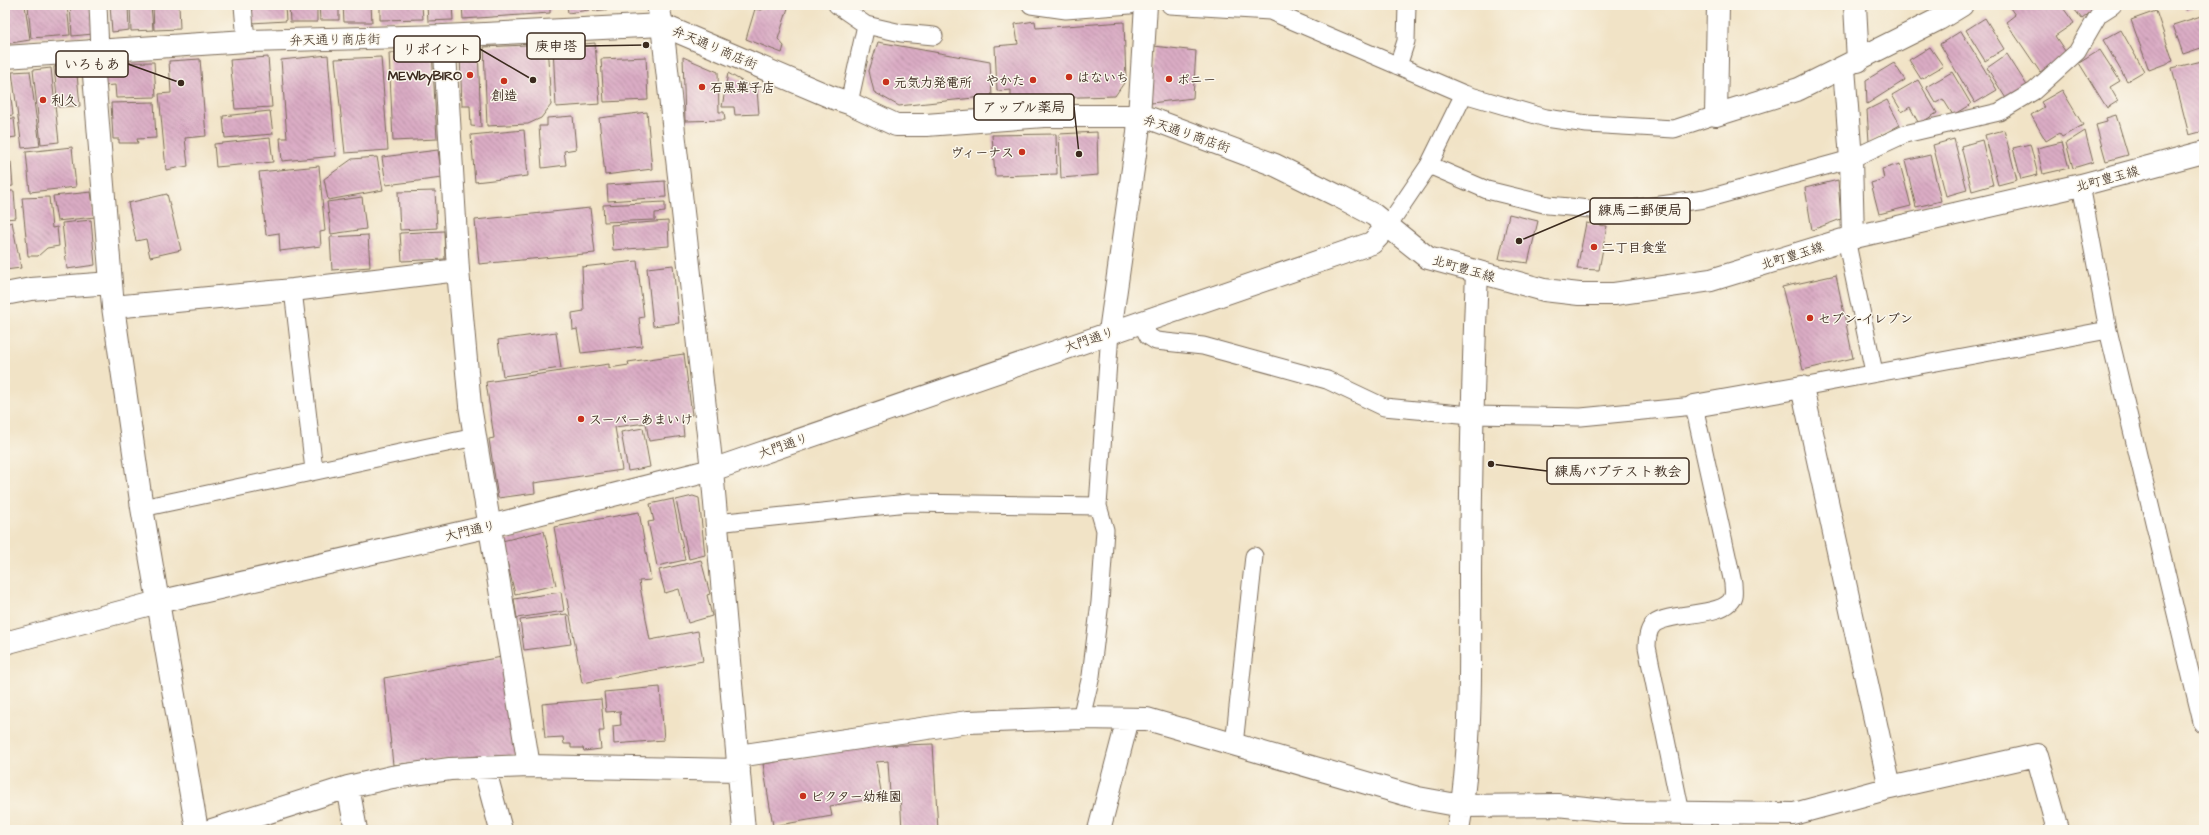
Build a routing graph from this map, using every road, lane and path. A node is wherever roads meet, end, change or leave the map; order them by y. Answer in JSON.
{"nodes":[{"id":1,"x":98,"y":5,"type":"edge"},
{"id":2,"x":243,"y":5,"type":"edge"},
{"id":3,"x":837,"y":5,"type":"edge"},
{"id":4,"x":1031,"y":5,"type":"edge"},
{"id":5,"x":1130,"y":5,"type":"edge"},
{"id":6,"x":1146,"y":5,"type":"edge"},
{"id":7,"x":1170,"y":5,"type":"edge"},
{"id":8,"x":1407,"y":5,"type":"edge"},
{"id":9,"x":1718,"y":5,"type":"edge"},
{"id":10,"x":1855,"y":5,"type":"edge"},
{"id":11,"x":1962,"y":5,"type":"edge"},
{"id":12,"x":2113,"y":5,"type":"edge"},
{"id":13,"x":660,"y":15,"type":"edge"},
{"id":14,"x":866,"y":25,"type":"junction"},
{"id":15,"x":444,"y":36,"type":"junction"},
{"id":16,"x":934,"y":36,"type":"dead end"},
{"id":17,"x":246,"y":41,"type":"junction"},
{"id":18,"x":96,"y":50,"type":"junction"},
{"id":19,"x":5,"y":57,"type":"edge"},
{"id":20,"x":1851,"y":64,"type":"junction"},
{"id":21,"x":1398,"y":66,"type":"junction"},
{"id":22,"x":1464,"y":94,"type":"junction"},
{"id":23,"x":849,"y":103,"type":"junction"},
{"id":24,"x":1716,"y":115,"type":"junction"},
{"id":25,"x":1140,"y":116,"type":"junction"},
{"id":26,"x":2204,"y":152,"type":"edge"},
{"id":27,"x":1851,"y":160,"type":"junction"},
{"id":28,"x":1429,"y":165,"type":"junction"},
{"id":29,"x":2081,"y":185,"type":"junction"},
{"id":30,"x":1388,"y":227,"type":"junction"},
{"id":31,"x":1849,"y":238,"type":"junction"},
{"id":32,"x":458,"y":270,"type":"junction"},
{"id":33,"x":1477,"y":272,"type":"junction"},
{"id":34,"x":111,"y":283,"type":"junction"},
{"id":35,"x":293,"y":290,"type":"junction"},
{"id":36,"x":5,"y":294,"type":"edge"},
{"id":37,"x":113,"y":307,"type":"junction"},
{"id":38,"x":1142,"y":322,"type":"junction"},
{"id":39,"x":2108,"y":330,"type":"junction"},
{"id":40,"x":1110,"y":332,"type":"junction"},
{"id":41,"x":1874,"y":372,"type":"junction"},
{"id":42,"x":1802,"y":387,"type":"junction"},
{"id":43,"x":1694,"y":406,"type":"junction"},
{"id":44,"x":1471,"y":416,"type":"junction"},
{"id":45,"x":475,"y":437,"type":"junction"},
{"id":46,"x":314,"y":470,"type":"junction"},
{"id":47,"x":712,"y":470,"type":"junction"},
{"id":48,"x":1098,"y":506,"type":"junction"},
{"id":49,"x":142,"y":508,"type":"junction"},
{"id":50,"x":716,"y":523,"type":"junction"},
{"id":51,"x":490,"y":526,"type":"junction"},
{"id":52,"x":1254,"y":556,"type":"dead end"},
{"id":53,"x":158,"y":602,"type":"junction"},
{"id":54,"x":5,"y":643,"type":"edge"},
{"id":55,"x":1081,"y":718,"type":"junction"},
{"id":56,"x":1128,"y":719,"type":"junction"},
{"id":57,"x":2204,"y":724,"type":"edge"},
{"id":58,"x":1234,"y":745,"type":"junction"},
{"id":59,"x":738,"y":763,"type":"junction"},
{"id":60,"x":529,"y":766,"type":"junction"},
{"id":61,"x":484,"y":768,"type":"junction"},
{"id":62,"x":348,"y":787,"type":"junction"},
{"id":63,"x":1890,"y":788,"type":"junction"},
{"id":64,"x":1462,"y":806,"type":"junction"},
{"id":65,"x":1681,"y":813,"type":"junction"},
{"id":66,"x":197,"y":830,"type":"edge"},
{"id":67,"x":212,"y":830,"type":"edge"},
{"id":68,"x":356,"y":830,"type":"edge"},
{"id":69,"x":501,"y":830,"type":"edge"},
{"id":70,"x":744,"y":830,"type":"edge"},
{"id":71,"x":1098,"y":830,"type":"edge"},
{"id":72,"x":1458,"y":830,"type":"edge"},
{"id":73,"x":2058,"y":830,"type":"edge"}],
"edges":[{"from":1,"to":18,"type":"lane"},
{"from":2,"to":17,"type":"lane"},
{"from":3,"to":14,"type":"lane"},
{"from":4,"to":5,"type":"lane"},
{"from":6,"to":25,"type":"street"},
{"from":7,"to":21,"type":"lane"},
{"from":8,"to":21,"type":"lane"},
{"from":9,"to":24,"type":"street"},
{"from":10,"to":20,"type":"street"},
{"from":11,"to":20,"type":"street"},
{"from":12,"to":27,"type":"lane"},
{"from":13,"to":15,"type":"street","name":"弁天通り商店街"},
{"from":13,"to":23,"type":"street","name":"弁天通り商店街"},
{"from":13,"to":47,"type":"street"},
{"from":14,"to":16,"type":"lane"},
{"from":14,"to":23,"type":"lane"},
{"from":15,"to":17,"type":"street","name":"弁天通り商店街"},
{"from":15,"to":32,"type":"street"},
{"from":17,"to":18,"type":"street","name":"弁天通り商店街"},
{"from":18,"to":19,"type":"street","name":"弁天通り商店街"},
{"from":18,"to":34,"type":"street"},
{"from":20,"to":24,"type":"street"},
{"from":20,"to":27,"type":"street"},
{"from":21,"to":22,"type":"lane"},
{"from":22,"to":24,"type":"lane"},
{"from":22,"to":28,"type":"lane"},
{"from":23,"to":25,"type":"street","name":"弁天通り商店街"},
{"from":25,"to":30,"type":"street","name":"弁天通り商店街"},
{"from":25,"to":40,"type":"street"},
{"from":26,"to":29,"type":"street","name":"北町豊玉線"},
{"from":27,"to":28,"type":"lane"},
{"from":27,"to":31,"type":"street"},
{"from":28,"to":30,"type":"lane"},
{"from":29,"to":31,"type":"street","name":"北町豊玉線"},
{"from":29,"to":39,"type":"lane"},
{"from":30,"to":33,"type":"street","name":"北町豊玉線"},
{"from":30,"to":38,"type":"street","name":"大門通り"},
{"from":31,"to":33,"type":"street","name":"北町豊玉線"},
{"from":31,"to":41,"type":"lane"},
{"from":32,"to":35,"type":"street"},
{"from":32,"to":45,"type":"street"},
{"from":33,"to":44,"type":"street"},
{"from":34,"to":36,"type":"street"},
{"from":34,"to":37,"type":"street"},
{"from":35,"to":37,"type":"street"},
{"from":35,"to":46,"type":"lane"},
{"from":37,"to":49,"type":"street"},
{"from":38,"to":40,"type":"street","name":"大門通り"},
{"from":38,"to":44,"type":"lane"},
{"from":39,"to":41,"type":"lane"},
{"from":39,"to":57,"type":"lane"},
{"from":40,"to":47,"type":"street","name":"大門通り"},
{"from":40,"to":48,"type":"lane"},
{"from":41,"to":42,"type":"lane"},
{"from":42,"to":43,"type":"street"},
{"from":42,"to":63,"type":"street"},
{"from":43,"to":44,"type":"lane"},
{"from":43,"to":65,"type":"lane"},
{"from":44,"to":64,"type":"street"},
{"from":45,"to":46,"type":"lane"},
{"from":45,"to":51,"type":"street"},
{"from":46,"to":49,"type":"lane"},
{"from":47,"to":50,"type":"street"},
{"from":47,"to":51,"type":"street","name":"大門通り"},
{"from":48,"to":50,"type":"lane"},
{"from":48,"to":55,"type":"lane"},
{"from":49,"to":53,"type":"street"},
{"from":50,"to":59,"type":"street"},
{"from":51,"to":53,"type":"street","name":"大門通り"},
{"from":51,"to":60,"type":"street"},
{"from":52,"to":58,"type":"lane"},
{"from":53,"to":54,"type":"street","name":"大門通り"},
{"from":53,"to":66,"type":"street"},
{"from":55,"to":56,"type":"street"},
{"from":55,"to":59,"type":"street"},
{"from":56,"to":58,"type":"street"},
{"from":56,"to":71,"type":"street"},
{"from":58,"to":64,"type":"street"},
{"from":59,"to":60,"type":"street"},
{"from":59,"to":70,"type":"street"},
{"from":60,"to":61,"type":"street"},
{"from":61,"to":62,"type":"street"},
{"from":61,"to":69,"type":"street"},
{"from":62,"to":67,"type":"street"},
{"from":62,"to":68,"type":"street"},
{"from":63,"to":65,"type":"street"},
{"from":63,"to":73,"type":"street"},
{"from":64,"to":65,"type":"street"},
{"from":64,"to":72,"type":"street"}]}
